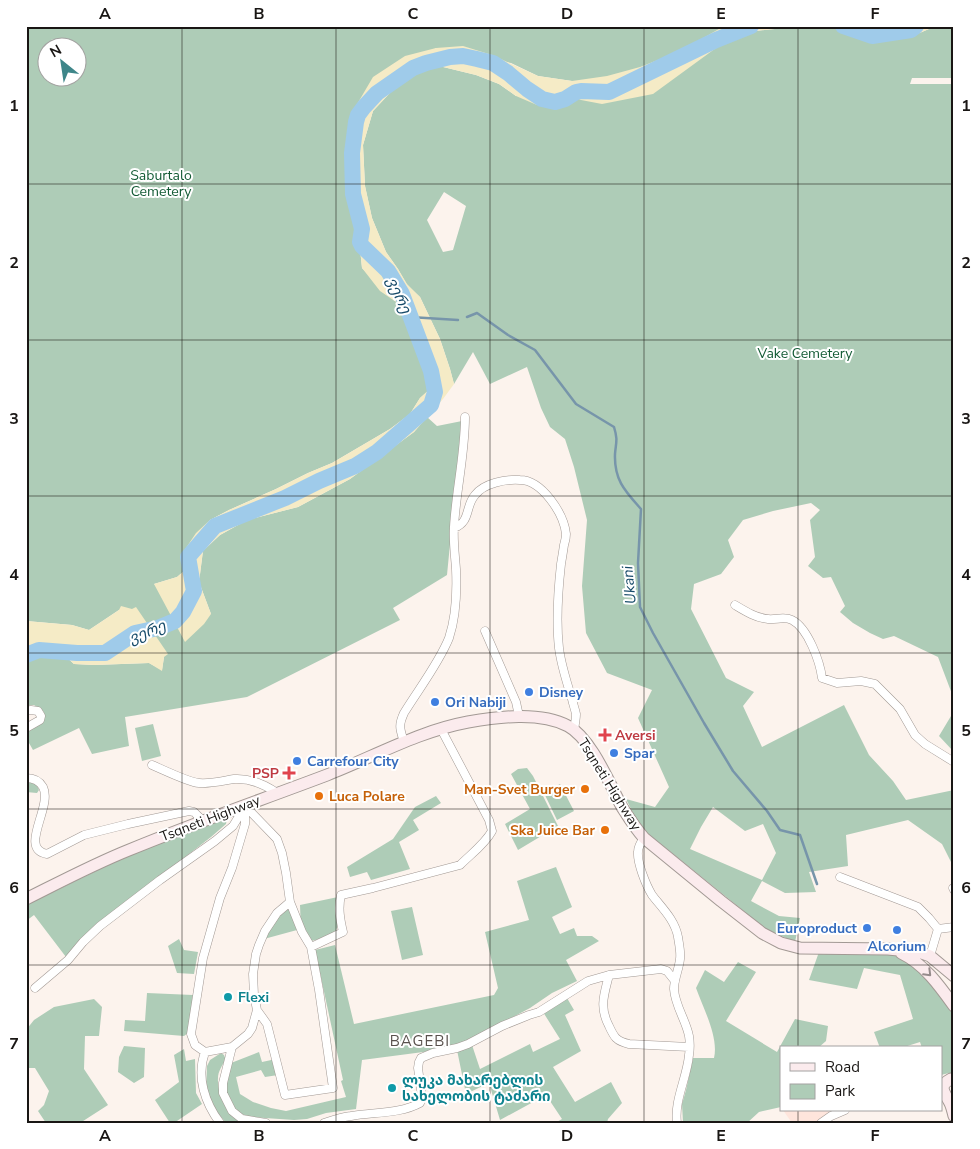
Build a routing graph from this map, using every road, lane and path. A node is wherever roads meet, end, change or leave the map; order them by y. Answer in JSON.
{"nodes":[{"id":1,"x":465,"y":417,"type":"dead end"},
{"id":2,"x":454,"y":528,"type":"junction"},
{"id":3,"x":735,"y":606,"type":"dead end"},
{"id":4,"x":485,"y":630,"type":"dead end"},
{"id":5,"x":26,"y":711,"type":"edge"},
{"id":6,"x":519,"y":716,"type":"junction"},
{"id":7,"x":26,"y":728,"type":"edge"},
{"id":8,"x":441,"y":729,"type":"junction"},
{"id":9,"x":574,"y":729,"type":"junction"},
{"id":10,"x":404,"y":742,"type":"junction"},
{"id":11,"x":954,"y":762,"type":"edge"},
{"id":12,"x":152,"y":765,"type":"dead end"},
{"id":13,"x":26,"y":778,"type":"edge"},
{"id":14,"x":276,"y":793,"type":"junction"},
{"id":15,"x":244,"y":806,"type":"junction"},
{"id":16,"x":202,"y":820,"type":"junction"},
{"id":17,"x":644,"y":838,"type":"junction"},
{"id":18,"x":840,"y":878,"type":"dead end"},
{"id":19,"x":26,"y":898,"type":"edge"},
{"id":20,"x":290,"y":902,"type":"junction"},
{"id":21,"x":954,"y":928,"type":"edge"},
{"id":22,"x":938,"y":929,"type":"junction"},
{"id":23,"x":310,"y":947,"type":"junction"},
{"id":24,"x":895,"y":950,"type":"junction"},
{"id":25,"x":930,"y":956,"type":"junction"},
{"id":26,"x":609,"y":975,"type":"junction"},
{"id":27,"x":954,"y":976,"type":"edge"},
{"id":28,"x":675,"y":981,"type":"junction"},
{"id":29,"x":35,"y":988,"type":"dead end"},
{"id":30,"x":954,"y":1006,"type":"edge"},
{"id":31,"x":257,"y":1010,"type":"junction"},
{"id":32,"x":232,"y":1047,"type":"junction"},
{"id":33,"x":690,"y":1047,"type":"junction"},
{"id":34,"x":205,"y":1052,"type":"junction"},
{"id":35,"x":954,"y":1080,"type":"edge"},
{"id":36,"x":840,"y":1112,"type":"edge"},
{"id":37,"x":954,"y":1116,"type":"edge"},
{"id":38,"x":220,"y":1123,"type":"edge"},
{"id":39,"x":266,"y":1123,"type":"edge"},
{"id":40,"x":324,"y":1123,"type":"edge"},
{"id":41,"x":677,"y":1123,"type":"edge"},
{"id":42,"x":821,"y":1123,"type":"edge"}],
"edges":[{"from":1,"to":2,"type":"street"},
{"from":2,"to":9,"type":"street"},
{"from":2,"to":10,"type":"street"},
{"from":3,"to":11,"type":"street"},
{"from":4,"to":6,"type":"street"},
{"from":5,"to":7,"type":"street"},
{"from":6,"to":8,"type":"main road","name":"Tsqneti Highway"},
{"from":6,"to":9,"type":"main road","name":"Tsqneti Highway"},
{"from":8,"to":10,"type":"main road","name":"Tsqneti Highway"},
{"from":8,"to":23,"type":"street"},
{"from":9,"to":17,"type":"main road","name":"Tsqneti Highway"},
{"from":10,"to":14,"type":"main road","name":"Tsqneti Highway"},
{"from":12,"to":14,"type":"street"},
{"from":13,"to":16,"type":"street"},
{"from":14,"to":15,"type":"main road","name":"Tsqneti Highway"},
{"from":15,"to":16,"type":"main road","name":"Tsqneti Highway"},
{"from":15,"to":20,"type":"street"},
{"from":15,"to":29,"type":"street"},
{"from":15,"to":34,"type":"street"},
{"from":16,"to":19,"type":"main road","name":"Tsqneti Highway"},
{"from":17,"to":24,"type":"main road","name":"Tsqneti Highway"},
{"from":17,"to":28,"type":"street"},
{"from":18,"to":22,"type":"street"},
{"from":20,"to":23,"type":"street"},
{"from":20,"to":31,"type":"street"},
{"from":21,"to":22,"type":"street"},
{"from":22,"to":25,"type":"street"},
{"from":23,"to":31,"type":"street"},
{"from":24,"to":25,"type":"main road","name":"Tsqneti Highway"},
{"from":24,"to":30,"type":"main road","one_way":true},
{"from":25,"to":27,"type":"main road","name":"Tsqneti Highway"},
{"from":26,"to":28,"type":"street"},
{"from":26,"to":33,"type":"street"},
{"from":26,"to":40,"type":"street"},
{"from":28,"to":33,"type":"street"},
{"from":31,"to":32,"type":"street"},
{"from":32,"to":34,"type":"street"},
{"from":32,"to":39,"type":"street"},
{"from":33,"to":41,"type":"street"},
{"from":34,"to":38,"type":"street"},
{"from":35,"to":37,"type":"main road"},
{"from":36,"to":42,"type":"street"}]}
